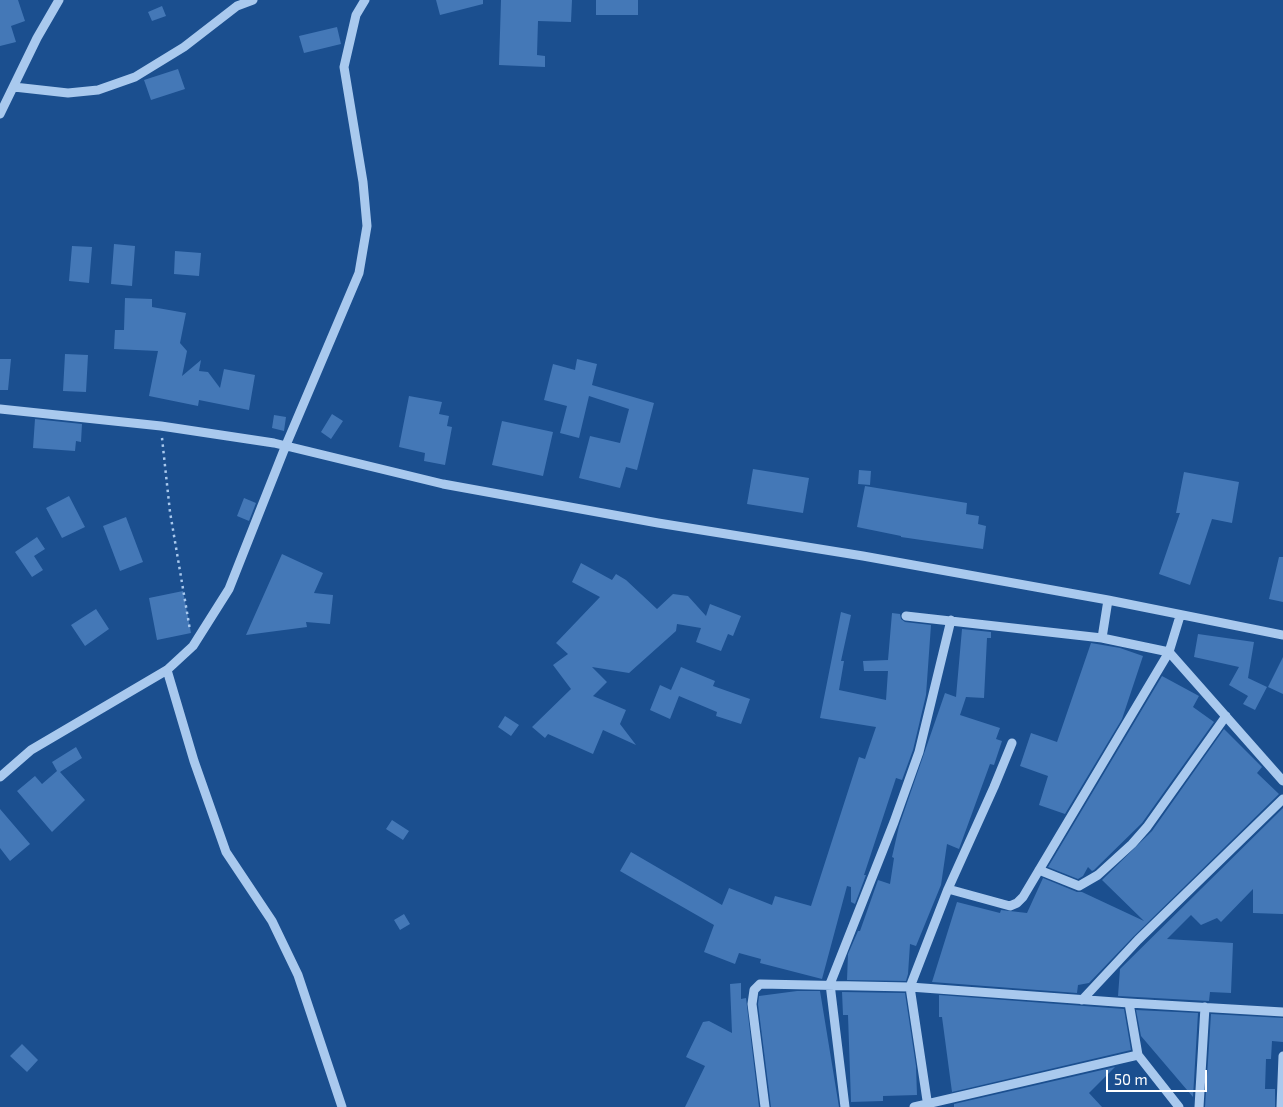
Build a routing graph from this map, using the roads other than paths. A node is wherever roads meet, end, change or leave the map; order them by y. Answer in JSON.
{"nodes":[{"id":1,"x":59,"y":0,"type":"edge"},
{"id":2,"x":254,"y":0,"type":"edge"},
{"id":3,"x":365,"y":0,"type":"edge"},
{"id":4,"x":14,"y":87,"type":"junction"},
{"id":5,"x":0,"y":114,"type":"edge"},
{"id":6,"x":0,"y":409,"type":"edge"},
{"id":7,"x":286,"y":446,"type":"junction"},
{"id":8,"x":1108,"y":600,"type":"junction"},
{"id":9,"x":906,"y":616,"type":"dead end"},
{"id":10,"x":1180,"y":616,"type":"junction"},
{"id":11,"x":950,"y":620,"type":"junction"},
{"id":12,"x":1283,"y":635,"type":"edge"},
{"id":13,"x":1102,"y":638,"type":"junction"},
{"id":14,"x":1169,"y":652,"type":"junction"},
{"id":15,"x":167,"y":670,"type":"junction"},
{"id":16,"x":1226,"y":716,"type":"junction"},
{"id":17,"x":1012,"y":743,"type":"dead end"},
{"id":18,"x":0,"y":778,"type":"edge"},
{"id":19,"x":1283,"y":781,"type":"edge"},
{"id":20,"x":1283,"y":799,"type":"edge"},
{"id":21,"x":1039,"y":870,"type":"junction"},
{"id":22,"x":948,"y":889,"type":"junction"},
{"id":23,"x":830,"y":984,"type":"junction"},
{"id":24,"x":910,"y":987,"type":"junction"},
{"id":25,"x":1082,"y":1000,"type":"junction"},
{"id":26,"x":1130,"y":1003,"type":"junction"},
{"id":27,"x":1205,"y":1007,"type":"junction"},
{"id":28,"x":1283,"y":1012,"type":"edge"},
{"id":29,"x":1138,"y":1055,"type":"junction"},
{"id":30,"x":1283,"y":1056,"type":"edge"},
{"id":31,"x":928,"y":1106,"type":"edge"},
{"id":32,"x":342,"y":1107,"type":"edge"},
{"id":33,"x":765,"y":1107,"type":"edge"},
{"id":34,"x":845,"y":1107,"type":"edge"},
{"id":35,"x":914,"y":1107,"type":"edge"},
{"id":36,"x":1179,"y":1107,"type":"edge"},
{"id":37,"x":1199,"y":1107,"type":"edge"},
{"id":38,"x":1281,"y":1107,"type":"edge"}],
"edges":[{"from":1,"to":4,"type":"street"},
{"from":2,"to":4,"type":"street"},
{"from":3,"to":7,"type":"street"},
{"from":4,"to":5,"type":"street"},
{"from":6,"to":7,"type":"street"},
{"from":7,"to":8,"type":"street"},
{"from":7,"to":15,"type":"street"},
{"from":8,"to":10,"type":"street"},
{"from":8,"to":13,"type":"street"},
{"from":9,"to":11,"type":"street"},
{"from":10,"to":12,"type":"street"},
{"from":10,"to":14,"type":"street"},
{"from":11,"to":13,"type":"street"},
{"from":11,"to":23,"type":"street"},
{"from":13,"to":14,"type":"street"},
{"from":14,"to":16,"type":"street"},
{"from":14,"to":21,"type":"street"},
{"from":15,"to":18,"type":"street"},
{"from":15,"to":32,"type":"street"},
{"from":16,"to":19,"type":"street"},
{"from":16,"to":21,"type":"street"},
{"from":17,"to":22,"type":"street"},
{"from":20,"to":25,"type":"street"},
{"from":21,"to":22,"type":"street"},
{"from":22,"to":24,"type":"street"},
{"from":23,"to":24,"type":"street"},
{"from":23,"to":33,"type":"street"},
{"from":23,"to":34,"type":"street"},
{"from":24,"to":25,"type":"street"},
{"from":24,"to":31,"type":"street"},
{"from":25,"to":26,"type":"street"},
{"from":26,"to":27,"type":"street"},
{"from":26,"to":29,"type":"street"},
{"from":27,"to":28,"type":"street"},
{"from":27,"to":37,"type":"street"},
{"from":29,"to":31,"type":"street"},
{"from":29,"to":36,"type":"street"},
{"from":30,"to":38,"type":"street"},
{"from":31,"to":35,"type":"street"}]}
